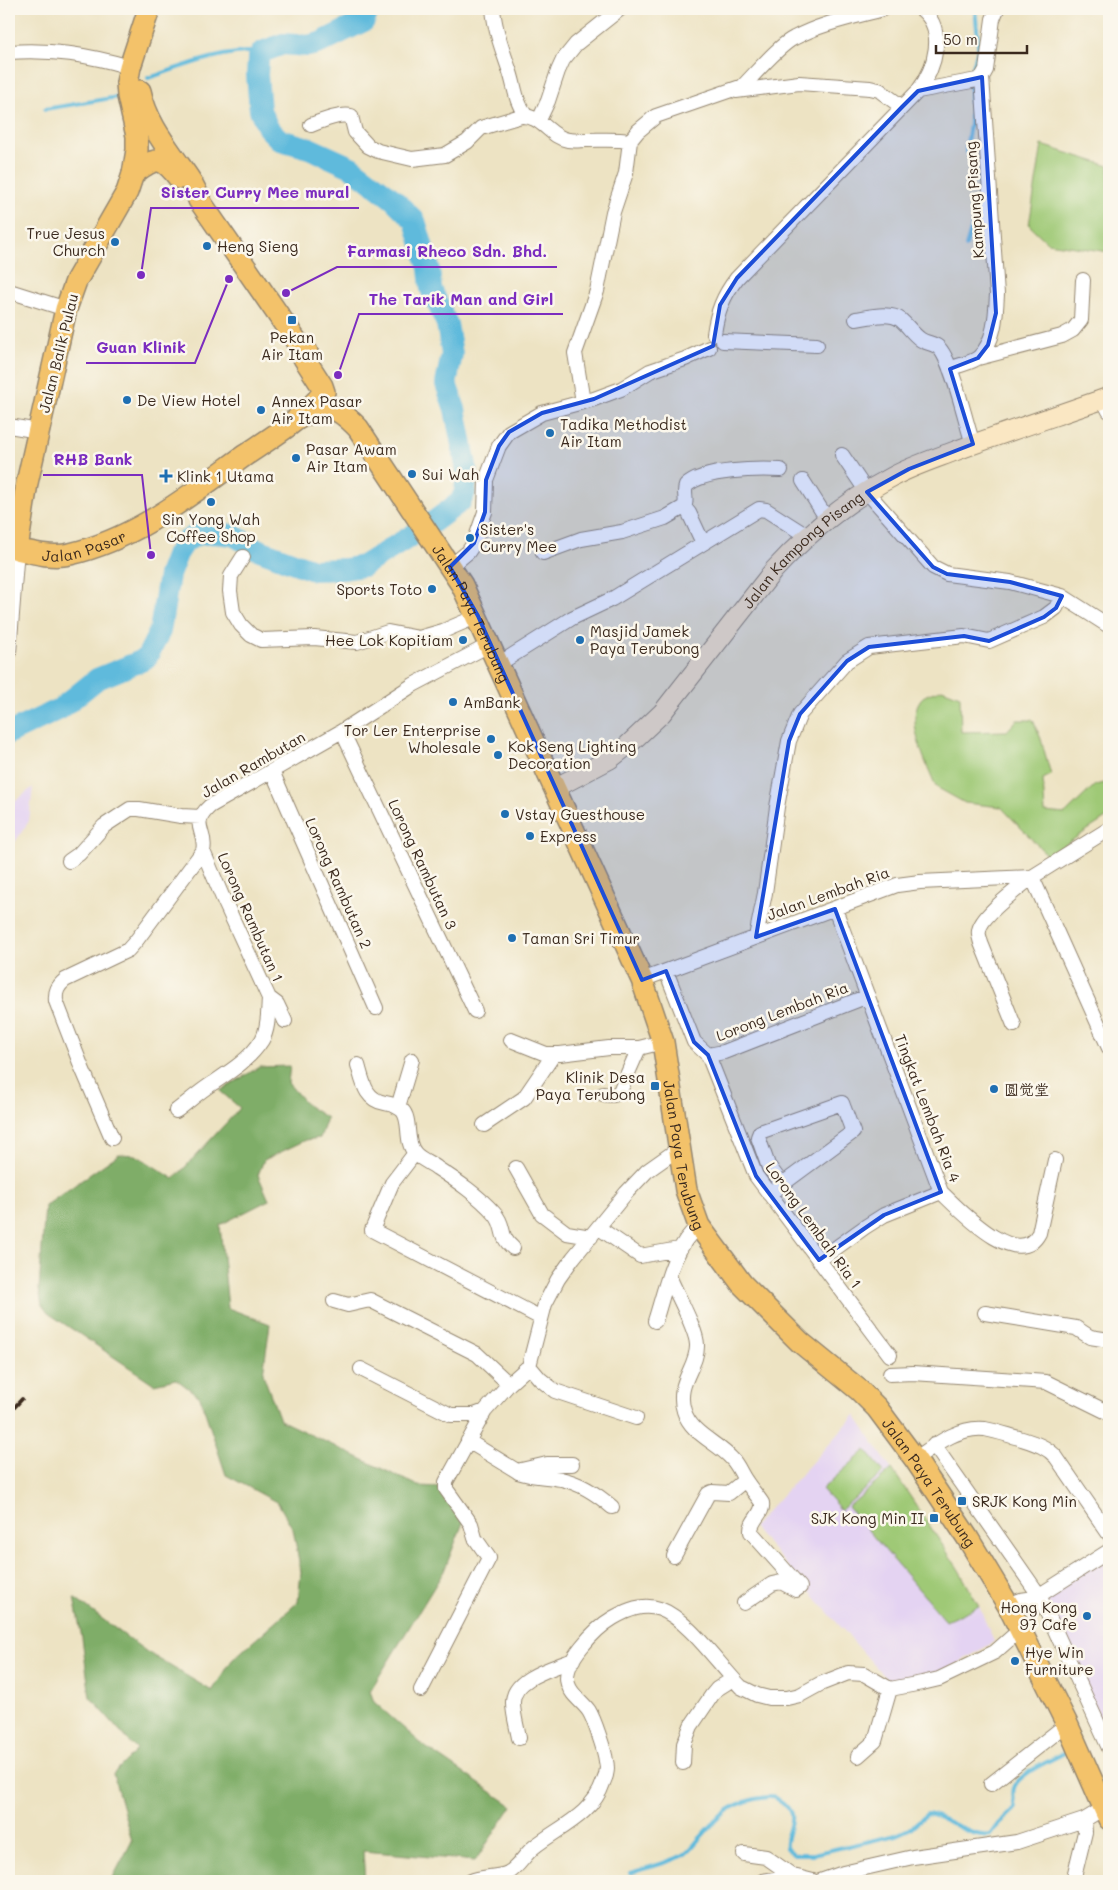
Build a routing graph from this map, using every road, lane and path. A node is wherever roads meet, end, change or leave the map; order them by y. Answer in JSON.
{"nodes":[{"id":1,"x":149,"y":9,"type":"edge"},
{"id":2,"x":493,"y":9,"type":"edge"},
{"id":3,"x":620,"y":9,"type":"edge"},
{"id":4,"x":883,"y":9,"type":"edge"},
{"id":5,"x":920,"y":9,"type":"edge"},
{"id":6,"x":997,"y":9,"type":"edge"},
{"id":7,"x":9,"y":52,"type":"edge"},
{"id":8,"x":130,"y":67,"type":"junction"},
{"id":9,"x":974,"y":80,"type":"junction"},
{"id":10,"x":918,"y":91,"type":"junction"},
{"id":11,"x":730,"y":92,"type":"junction"},
{"id":12,"x":902,"y":106,"type":"junction"},
{"id":13,"x":533,"y":118,"type":"junction"},
{"id":14,"x":312,"y":125,"type":"dead end"},
{"id":15,"x":630,"y":141,"type":"junction"},
{"id":16,"x":134,"y":174,"type":"junction"},
{"id":17,"x":199,"y":200,"type":"junction"},
{"id":18,"x":1083,"y":280,"type":"dead end"},
{"id":19,"x":9,"y":291,"type":"edge"},
{"id":20,"x":66,"y":309,"type":"junction"},
{"id":21,"x":856,"y":319,"type":"dead end"},
{"id":22,"x":719,"y":337,"type":"junction"},
{"id":23,"x":297,"y":342,"type":"junction"},
{"id":24,"x":816,"y":345,"type":"dead end"},
{"id":25,"x":978,"y":358,"type":"junction"},
{"id":26,"x":950,"y":369,"type":"junction"},
{"id":27,"x":583,"y":402,"type":"junction"},
{"id":28,"x":1107,"y":402,"type":"edge"},
{"id":29,"x":296,"y":420,"type":"junction"},
{"id":30,"x":9,"y":426,"type":"edge"},
{"id":31,"x":358,"y":428,"type":"junction"},
{"id":32,"x":39,"y":432,"type":"junction"},
{"id":33,"x":973,"y":444,"type":"junction"},
{"id":34,"x":842,"y":455,"type":"dead end"},
{"id":35,"x":781,"y":470,"type":"dead end"},
{"id":36,"x":803,"y":481,"type":"dead end"},
{"id":37,"x":867,"y":492,"type":"junction"},
{"id":38,"x":684,"y":507,"type":"junction"},
{"id":39,"x":828,"y":519,"type":"junction"},
{"id":40,"x":807,"y":536,"type":"junction"},
{"id":41,"x":703,"y":543,"type":"junction"},
{"id":42,"x":17,"y":549,"type":"junction"},
{"id":43,"x":543,"y":553,"type":"dead end"},
{"id":44,"x":243,"y":557,"type":"dead end"},
{"id":45,"x":450,"y":567,"type":"junction"},
{"id":46,"x":1062,"y":596,"type":"junction"},
{"id":47,"x":11,"y":598,"type":"edge"},
{"id":48,"x":478,"y":616,"type":"junction"},
{"id":49,"x":1109,"y":626,"type":"edge"},
{"id":50,"x":489,"y":645,"type":"junction"},
{"id":51,"x":9,"y":653,"type":"edge"},
{"id":52,"x":497,"y":665,"type":"junction"},
{"id":53,"x":342,"y":731,"type":"junction"},
{"id":54,"x":272,"y":771,"type":"junction"},
{"id":55,"x":555,"y":788,"type":"junction"},
{"id":56,"x":201,"y":817,"type":"junction"},
{"id":57,"x":1109,"y":829,"type":"edge"},
{"id":58,"x":203,"y":851,"type":"junction"},
{"id":59,"x":69,"y":861,"type":"dead end"},
{"id":60,"x":1032,"y":877,"type":"junction"},
{"id":61,"x":835,"y":908,"type":"junction"},
{"id":62,"x":756,"y":937,"type":"junction"},
{"id":63,"x":666,"y":971,"type":"junction"},
{"id":64,"x":642,"y":980,"type":"junction"},
{"id":65,"x":868,"y":996,"type":"junction"},
{"id":66,"x":269,"y":998,"type":"junction"},
{"id":67,"x":376,"y":1008,"type":"dead end"},
{"id":68,"x":475,"y":1011,"type":"dead end"},
{"id":69,"x":285,"y":1021,"type":"dead end"},
{"id":70,"x":1014,"y":1025,"type":"dead end"},
{"id":71,"x":511,"y":1040,"type":"dead end"},
{"id":72,"x":663,"y":1042,"type":"junction"},
{"id":73,"x":639,"y":1048,"type":"junction"},
{"id":74,"x":1109,"y":1048,"type":"edge"},
{"id":75,"x":554,"y":1054,"type":"junction"},
{"id":76,"x":708,"y":1055,"type":"junction"},
{"id":77,"x":412,"y":1060,"type":"dead end"},
{"id":78,"x":358,"y":1066,"type":"dead end"},
{"id":79,"x":603,"y":1094,"type":"dead end"},
{"id":80,"x":398,"y":1107,"type":"junction"},
{"id":81,"x":176,"y":1111,"type":"dead end"},
{"id":82,"x":484,"y":1125,"type":"dead end"},
{"id":83,"x":112,"y":1138,"type":"dead end"},
{"id":84,"x":681,"y":1147,"type":"junction"},
{"id":85,"x":415,"y":1153,"type":"junction"},
{"id":86,"x":1055,"y":1160,"type":"dead end"},
{"id":87,"x":516,"y":1168,"type":"dead end"},
{"id":88,"x":782,"y":1184,"type":"junction"},
{"id":89,"x":941,"y":1192,"type":"junction"},
{"id":90,"x":769,"y":1194,"type":"junction"},
{"id":91,"x":699,"y":1226,"type":"junction"},
{"id":92,"x":595,"y":1232,"type":"junction"},
{"id":93,"x":513,"y":1248,"type":"dead end"},
{"id":94,"x":679,"y":1249,"type":"junction"},
{"id":95,"x":819,"y":1260,"type":"junction"},
{"id":96,"x":670,"y":1278,"type":"junction"},
{"id":97,"x":334,"y":1301,"type":"dead end"},
{"id":98,"x":985,"y":1313,"type":"dead end"},
{"id":99,"x":541,"y":1318,"type":"junction"},
{"id":100,"x":655,"y":1321,"type":"dead end"},
{"id":101,"x":1109,"y":1340,"type":"edge"},
{"id":102,"x":890,"y":1355,"type":"dead end"},
{"id":103,"x":529,"y":1366,"type":"junction"},
{"id":104,"x":361,"y":1369,"type":"dead end"},
{"id":105,"x":890,"y":1374,"type":"dead end"},
{"id":106,"x":509,"y":1384,"type":"junction"},
{"id":107,"x":485,"y":1411,"type":"junction"},
{"id":108,"x":1109,"y":1413,"type":"edge"},
{"id":109,"x":636,"y":1418,"type":"dead end"},
{"id":110,"x":468,"y":1441,"type":"junction"},
{"id":111,"x":934,"y":1446,"type":"junction"},
{"id":112,"x":915,"y":1459,"type":"junction"},
{"id":113,"x":572,"y":1464,"type":"dead end"},
{"id":114,"x":517,"y":1471,"type":"junction"},
{"id":115,"x":745,"y":1480,"type":"junction"},
{"id":116,"x":612,"y":1507,"type":"dead end"},
{"id":117,"x":1109,"y":1534,"type":"edge"},
{"id":118,"x":1109,"y":1551,"type":"edge"},
{"id":119,"x":674,"y":1556,"type":"dead end"},
{"id":120,"x":1037,"y":1596,"type":"junction"},
{"id":121,"x":744,"y":1603,"type":"dead end"},
{"id":122,"x":1015,"y":1617,"type":"junction"},
{"id":123,"x":573,"y":1660,"type":"junction"},
{"id":124,"x":733,"y":1679,"type":"junction"},
{"id":125,"x":890,"y":1689,"type":"junction"},
{"id":126,"x":421,"y":1690,"type":"dead end"},
{"id":127,"x":1067,"y":1724,"type":"junction"},
{"id":128,"x":519,"y":1738,"type":"dead end"},
{"id":129,"x":1109,"y":1748,"type":"edge"},
{"id":130,"x":858,"y":1756,"type":"dead end"},
{"id":131,"x":683,"y":1763,"type":"dead end"},
{"id":132,"x":991,"y":1784,"type":"dead end"},
{"id":133,"x":1107,"y":1814,"type":"edge"},
{"id":134,"x":1084,"y":1820,"type":"junction"},
{"id":135,"x":744,"y":1854,"type":"dead end"},
{"id":136,"x":793,"y":1876,"type":"junction"},
{"id":137,"x":471,"y":1881,"type":"edge"},
{"id":138,"x":763,"y":1881,"type":"edge"},
{"id":139,"x":813,"y":1881,"type":"edge"},
{"id":140,"x":820,"y":1881,"type":"edge"},
{"id":141,"x":1073,"y":1881,"type":"edge"}],
"edges":[{"from":1,"to":8,"type":"main road","name":"Jalan Balik Pulau"},
{"from":2,"to":13,"type":"street"},
{"from":3,"to":13,"type":"street"},
{"from":4,"to":11,"type":"street"},
{"from":5,"to":10,"type":"street"},
{"from":6,"to":9,"type":"street","name":"Kampung Pisang"},
{"from":7,"to":8,"type":"street"},
{"from":8,"to":16,"type":"main road","name":"Jalan Balik Pulau"},
{"from":8,"to":17,"type":"main road"},
{"from":9,"to":10,"type":"street"},
{"from":9,"to":25,"type":"street","name":"Kampung Pisang"},
{"from":10,"to":12,"type":"street"},
{"from":11,"to":12,"type":"street"},
{"from":11,"to":15,"type":"street"},
{"from":12,"to":22,"type":"street"},
{"from":13,"to":14,"type":"street"},
{"from":13,"to":15,"type":"street"},
{"from":15,"to":27,"type":"street"},
{"from":16,"to":17,"type":"main road"},
{"from":16,"to":20,"type":"main road","name":"Jalan Balik Pulau"},
{"from":17,"to":23,"type":"main road"},
{"from":18,"to":25,"type":"street"},
{"from":19,"to":20,"type":"street"},
{"from":20,"to":32,"type":"main road","name":"Jalan Balik Pulau"},
{"from":21,"to":26,"type":"street"},
{"from":22,"to":24,"type":"street"},
{"from":22,"to":27,"type":"street"},
{"from":23,"to":29,"type":"main road","name":"Jalan Pasar"},
{"from":23,"to":31,"type":"main road"},
{"from":25,"to":26,"type":"street"},
{"from":26,"to":33,"type":"street"},
{"from":27,"to":45,"type":"street"},
{"from":28,"to":33,"type":"main road","name":"Jalan Kampong Pisang"},
{"from":29,"to":31,"type":"main road","name":"Jalan Pasar"},
{"from":29,"to":42,"type":"main road","name":"Jalan Pasar"},
{"from":30,"to":32,"type":"street"},
{"from":31,"to":45,"type":"main road","name":"Jalan Paya Terubung"},
{"from":32,"to":42,"type":"main road","name":"Jalan Balik Pulau"},
{"from":33,"to":37,"type":"main road","name":"Jalan Kampong Pisang"},
{"from":34,"to":37,"type":"street"},
{"from":35,"to":38,"type":"street"},
{"from":36,"to":39,"type":"street"},
{"from":37,"to":39,"type":"main road","name":"Jalan Kampong Pisang"},
{"from":37,"to":46,"type":"street"},
{"from":38,"to":41,"type":"street"},
{"from":38,"to":43,"type":"street"},
{"from":39,"to":40,"type":"main road","name":"Jalan Kampong Pisang"},
{"from":40,"to":41,"type":"street"},
{"from":40,"to":55,"type":"main road","name":"Jalan Kampong Pisang"},
{"from":41,"to":52,"type":"street"},
{"from":42,"to":47,"type":"street","name":"Jalan Balik Pulau"},
{"from":44,"to":48,"type":"street"},
{"from":45,"to":48,"type":"main road","name":"Jalan Paya Terubung"},
{"from":46,"to":49,"type":"street"},
{"from":46,"to":62,"type":"street"},
{"from":47,"to":51,"type":"street","name":"Jalan Balik Pulau"},
{"from":48,"to":50,"type":"main road","name":"Jalan Paya Terubung"},
{"from":50,"to":52,"type":"main road","name":"Jalan Paya Terubung"},
{"from":50,"to":53,"type":"street","name":"Jalan Rambutan"},
{"from":52,"to":55,"type":"main road","name":"Jalan Paya Terubung"},
{"from":53,"to":54,"type":"street","name":"Jalan Rambutan"},
{"from":53,"to":68,"type":"street","name":"Lorong Rambutan 3"},
{"from":54,"to":56,"type":"street","name":"Jalan Rambutan"},
{"from":54,"to":67,"type":"street","name":"Lorong Rambutan 2"},
{"from":55,"to":64,"type":"main road","name":"Jalan Paya Terubung"},
{"from":56,"to":58,"type":"street","name":"Jalan Rambutan"},
{"from":56,"to":59,"type":"street"},
{"from":57,"to":60,"type":"street","name":"Jalan Lembah Ria"},
{"from":58,"to":66,"type":"street","name":"Lorong Rambutan 1"},
{"from":58,"to":83,"type":"street"},
{"from":60,"to":61,"type":"street","name":"Jalan Lembah Ria"},
{"from":60,"to":70,"type":"street"},
{"from":60,"to":74,"type":"street"},
{"from":61,"to":62,"type":"street","name":"Jalan Lembah Ria"},
{"from":61,"to":65,"type":"street","name":"Tingkat Lembah Ria 4"},
{"from":62,"to":63,"type":"street","name":"Jalan Lembah Ria"},
{"from":63,"to":64,"type":"street","name":"Jalan Lembah Ria"},
{"from":63,"to":76,"type":"street","name":"Lorong Lembah Ria 1"},
{"from":64,"to":72,"type":"main road","name":"Jalan Paya Terubung"},
{"from":65,"to":76,"type":"street","name":"Lorong Lembah Ria"},
{"from":65,"to":89,"type":"street","name":"Tingkat Lembah Ria 4"},
{"from":66,"to":69,"type":"street","name":"Lorong Rambutan 1"},
{"from":66,"to":81,"type":"street"},
{"from":71,"to":75,"type":"street"},
{"from":72,"to":73,"type":"street"},
{"from":72,"to":84,"type":"main road","name":"Jalan Paya Terubung"},
{"from":73,"to":75,"type":"street"},
{"from":73,"to":79,"type":"street"},
{"from":75,"to":82,"type":"street"},
{"from":76,"to":90,"type":"street","name":"Lorong Lembah Ria 1"},
{"from":77,"to":80,"type":"street"},
{"from":78,"to":80,"type":"street"},
{"from":80,"to":85,"type":"street"},
{"from":84,"to":91,"type":"main road","name":"Jalan Paya Terubung"},
{"from":84,"to":92,"type":"street"},
{"from":85,"to":93,"type":"street"},
{"from":85,"to":99,"type":"street"},
{"from":86,"to":89,"type":"street","name":"Tingkat Lembah Ria 4"},
{"from":87,"to":92,"type":"street"},
{"from":88,"to":88,"type":"street"},
{"from":88,"to":90,"type":"street"},
{"from":89,"to":95,"type":"street"},
{"from":90,"to":95,"type":"street","name":"Lorong Lembah Ria 1"},
{"from":91,"to":94,"type":"street"},
{"from":91,"to":112,"type":"main road","name":"Jalan Paya Terubung"},
{"from":92,"to":94,"type":"street"},
{"from":92,"to":99,"type":"street"},
{"from":94,"to":96,"type":"street"},
{"from":95,"to":102,"type":"street","name":"Lorong Lembah Ria 1"},
{"from":96,"to":100,"type":"street"},
{"from":96,"to":115,"type":"street"},
{"from":97,"to":106,"type":"street"},
{"from":98,"to":101,"type":"street"},
{"from":99,"to":103,"type":"street"},
{"from":103,"to":106,"type":"street"},
{"from":103,"to":109,"type":"street"},
{"from":104,"to":107,"type":"street"},
{"from":105,"to":108,"type":"street"},
{"from":106,"to":107,"type":"street"},
{"from":107,"to":110,"type":"street"},
{"from":110,"to":114,"type":"street"},
{"from":110,"to":126,"type":"street"},
{"from":111,"to":112,"type":"street"},
{"from":111,"to":117,"type":"street"},
{"from":111,"to":120,"type":"street"},
{"from":112,"to":122,"type":"main road","name":"Jalan Paya Terubung"},
{"from":113,"to":114,"type":"street"},
{"from":114,"to":116,"type":"street"},
{"from":115,"to":119,"type":"street"},
{"from":115,"to":121,"type":"street"},
{"from":118,"to":120,"type":"street"},
{"from":120,"to":122,"type":"street"},
{"from":120,"to":129,"type":"street"},
{"from":122,"to":125,"type":"street"},
{"from":122,"to":127,"type":"main road","name":"Jalan Paya Terubung"},
{"from":123,"to":124,"type":"street"},
{"from":123,"to":128,"type":"street"},
{"from":123,"to":137,"type":"street"},
{"from":124,"to":125,"type":"street"},
{"from":124,"to":131,"type":"street"},
{"from":125,"to":130,"type":"street"},
{"from":127,"to":132,"type":"street"},
{"from":127,"to":133,"type":"main road","name":"Jalan Paya Terubung"},
{"from":133,"to":134,"type":"street"},
{"from":134,"to":140,"type":"street"},
{"from":134,"to":141,"type":"street"},
{"from":135,"to":136,"type":"street"},
{"from":136,"to":138,"type":"street"},
{"from":136,"to":139,"type":"street"}]}
